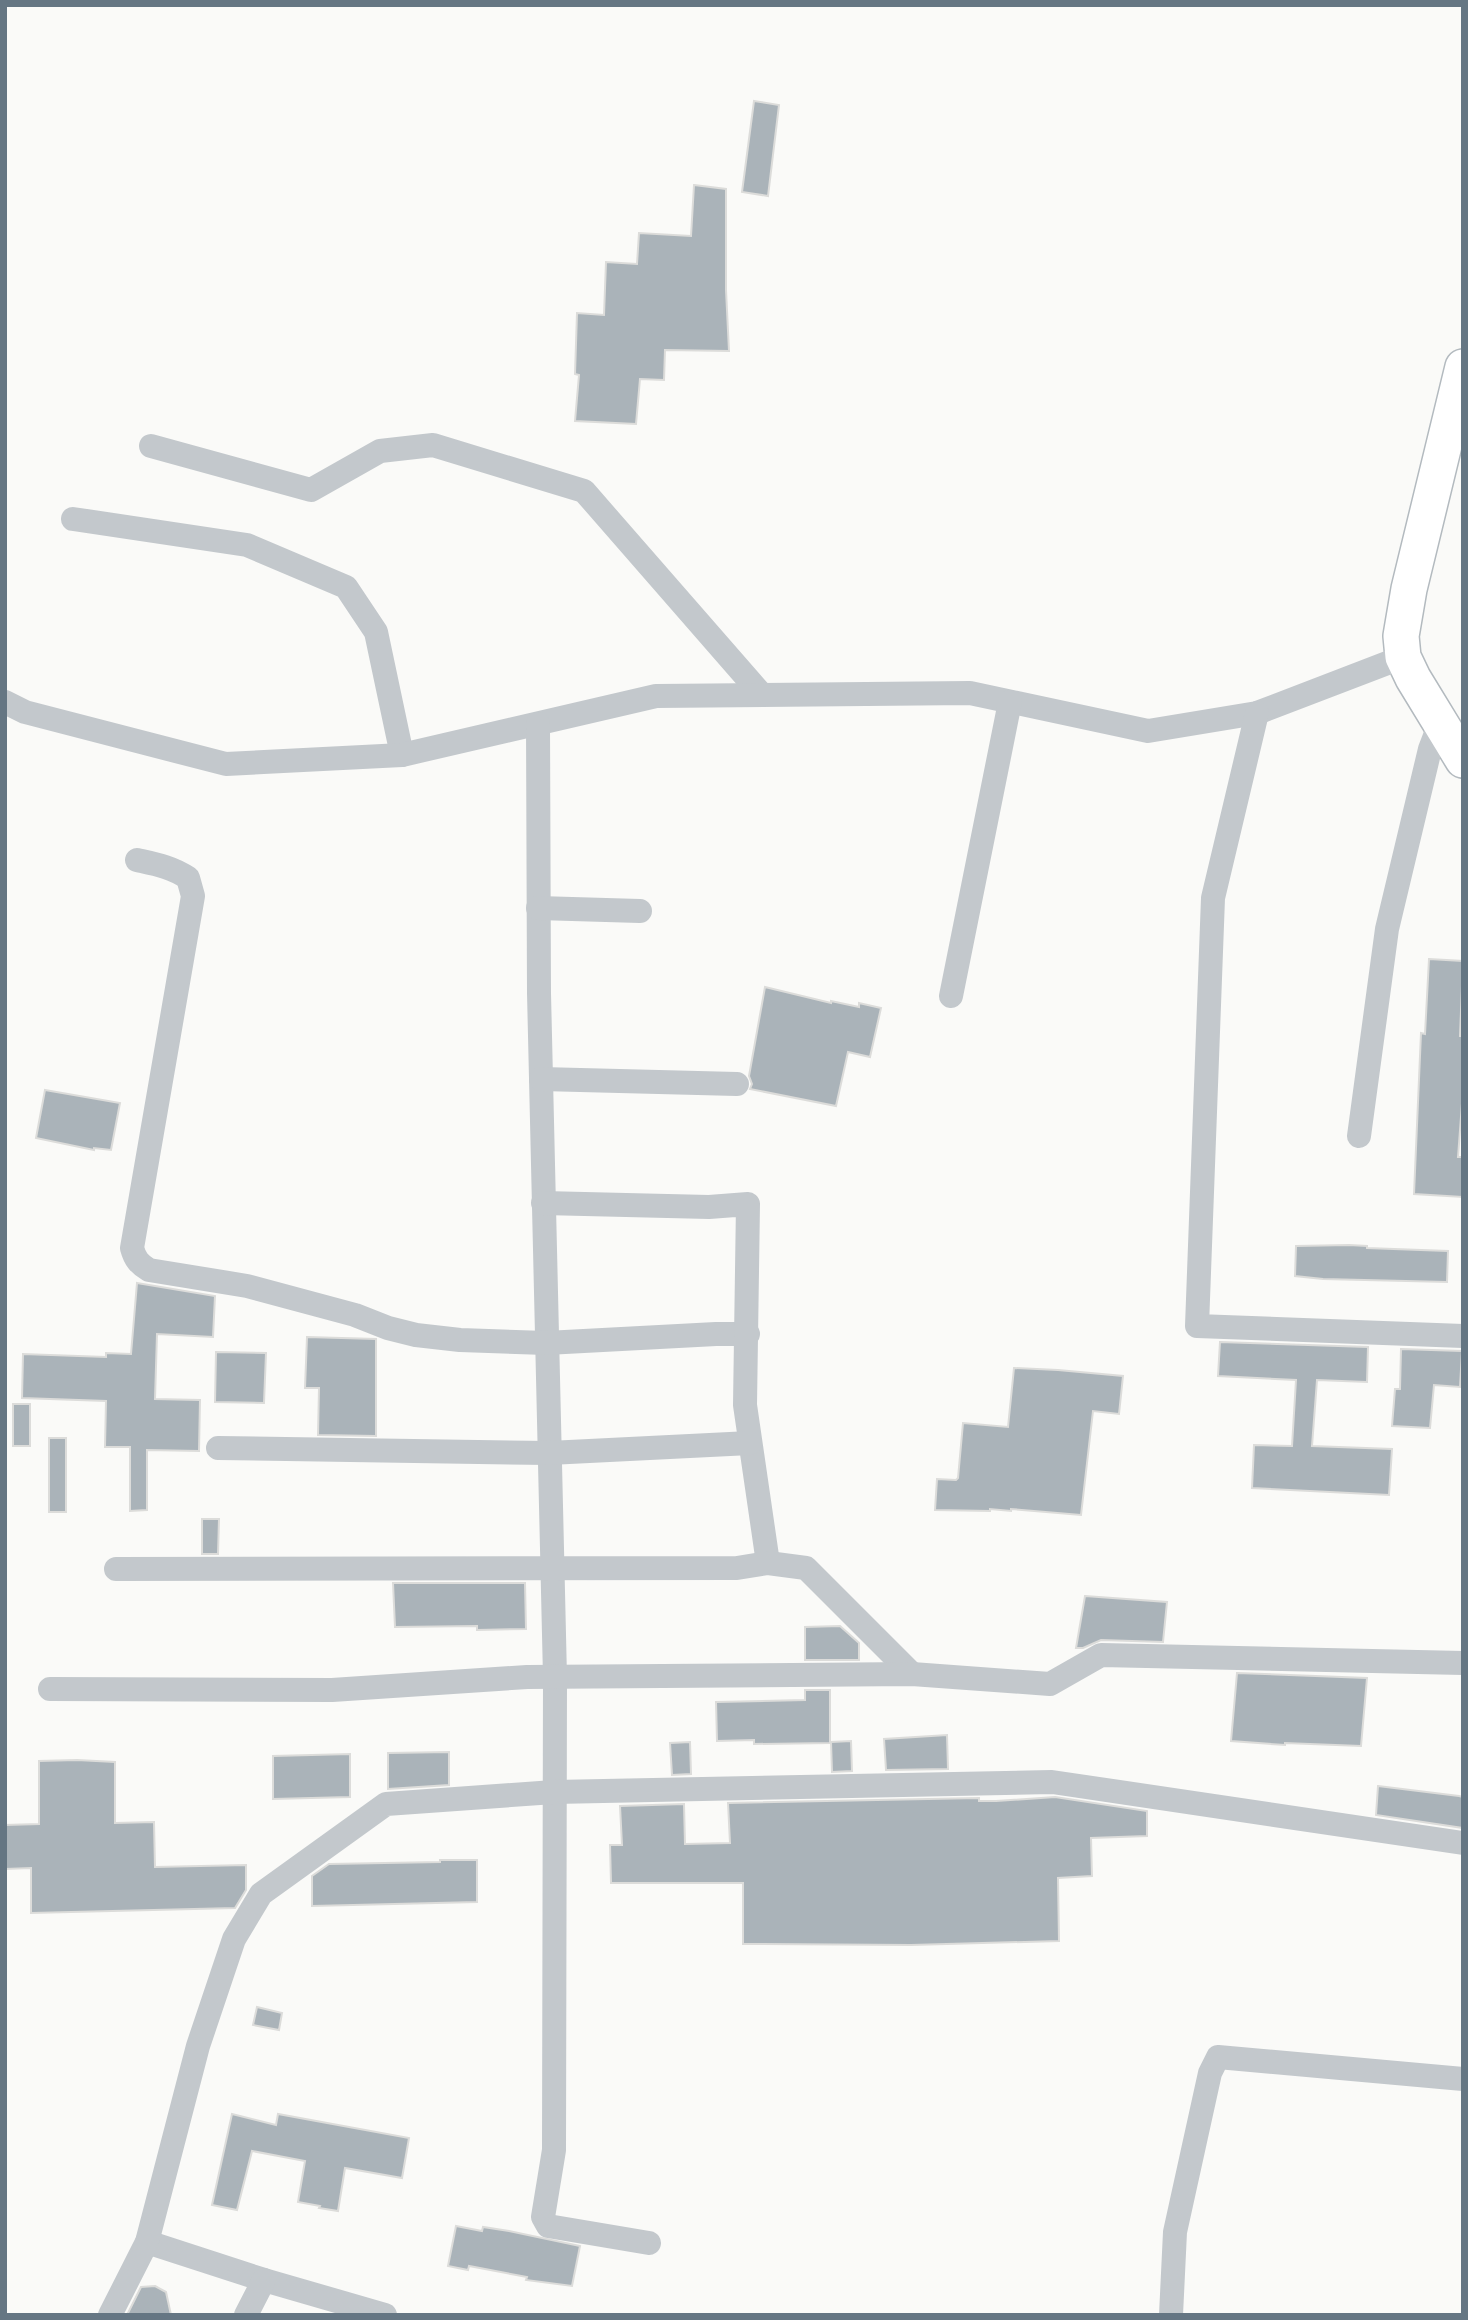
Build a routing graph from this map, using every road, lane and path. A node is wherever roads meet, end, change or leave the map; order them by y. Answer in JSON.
{"nodes":[{"id":1,"x":1463,"y":367,"type":"edge"},
{"id":2,"x":150,"y":446,"type":"dead end"},
{"id":3,"x":73,"y":519,"type":"dead end"},
{"id":4,"x":1404,"y":657,"type":"junction"},
{"id":5,"x":762,"y":695,"type":"junction"},
{"id":6,"x":5,"y":702,"type":"edge"},
{"id":7,"x":1010,"y":702,"type":"junction"},
{"id":8,"x":1257,"y":713,"type":"junction"},
{"id":9,"x":1440,"y":723,"type":"junction"},
{"id":10,"x":538,"y":724,"type":"junction"},
{"id":11,"x":402,"y":755,"type":"junction"},
{"id":12,"x":1463,"y":760,"type":"edge"},
{"id":13,"x":137,"y":860,"type":"dead end"},
{"id":14,"x":538,"y":908,"type":"junction"},
{"id":15,"x":640,"y":911,"type":"dead end"},
{"id":16,"x":951,"y":996,"type":"dead end"},
{"id":17,"x":541,"y":1079,"type":"junction"},
{"id":18,"x":737,"y":1084,"type":"dead end"},
{"id":19,"x":1359,"y":1136,"type":"dead end"},
{"id":20,"x":543,"y":1203,"type":"junction"},
{"id":21,"x":748,"y":1334,"type":"junction"},
{"id":22,"x":1463,"y":1336,"type":"edge"},
{"id":23,"x":546,"y":1343,"type":"junction"},
{"id":24,"x":751,"y":1443,"type":"junction"},
{"id":25,"x":218,"y":1448,"type":"dead end"},
{"id":26,"x":550,"y":1453,"type":"junction"},
{"id":27,"x":768,"y":1563,"type":"junction"},
{"id":28,"x":552,"y":1567,"type":"junction"},
{"id":29,"x":116,"y":1569,"type":"dead end"},
{"id":30,"x":1463,"y":1663,"type":"edge"},
{"id":31,"x":912,"y":1674,"type":"junction"},
{"id":32,"x":555,"y":1677,"type":"junction"},
{"id":33,"x":50,"y":1689,"type":"dead end"},
{"id":34,"x":554,"y":1792,"type":"junction"},
{"id":35,"x":1463,"y":1843,"type":"edge"},
{"id":36,"x":1463,"y":2078,"type":"edge"},
{"id":37,"x":147,"y":2242,"type":"junction"},
{"id":38,"x":649,"y":2243,"type":"dead end"},
{"id":39,"x":264,"y":2280,"type":"junction"},
{"id":40,"x":383,"y":2314,"type":"edge"},
{"id":41,"x":110,"y":2315,"type":"edge"},
{"id":42,"x":246,"y":2315,"type":"edge"},
{"id":43,"x":1171,"y":2315,"type":"edge"}],
"edges":[{"from":1,"to":4,"type":"street"},
{"from":2,"to":5,"type":"street"},
{"from":3,"to":11,"type":"street"},
{"from":4,"to":8,"type":"street"},
{"from":4,"to":9,"type":"street"},
{"from":5,"to":7,"type":"street"},
{"from":5,"to":10,"type":"street"},
{"from":6,"to":11,"type":"street"},
{"from":7,"to":8,"type":"street"},
{"from":7,"to":16,"type":"street"},
{"from":8,"to":22,"type":"street"},
{"from":9,"to":12,"type":"street"},
{"from":9,"to":19,"type":"street"},
{"from":10,"to":11,"type":"street"},
{"from":10,"to":14,"type":"street"},
{"from":13,"to":23,"type":"street"},
{"from":14,"to":15,"type":"street"},
{"from":14,"to":17,"type":"street"},
{"from":17,"to":18,"type":"street"},
{"from":17,"to":20,"type":"street"},
{"from":20,"to":21,"type":"street"},
{"from":20,"to":23,"type":"street"},
{"from":21,"to":23,"type":"street"},
{"from":21,"to":24,"type":"street"},
{"from":23,"to":26,"type":"street"},
{"from":24,"to":26,"type":"street"},
{"from":24,"to":27,"type":"street"},
{"from":25,"to":26,"type":"street"},
{"from":26,"to":28,"type":"street"},
{"from":27,"to":28,"type":"street"},
{"from":27,"to":31,"type":"street"},
{"from":28,"to":29,"type":"street"},
{"from":28,"to":32,"type":"street"},
{"from":30,"to":31,"type":"street"},
{"from":31,"to":32,"type":"street"},
{"from":32,"to":33,"type":"street"},
{"from":32,"to":34,"type":"street"},
{"from":34,"to":35,"type":"street"},
{"from":34,"to":37,"type":"street"},
{"from":34,"to":38,"type":"street"},
{"from":36,"to":43,"type":"street"},
{"from":37,"to":39,"type":"street"},
{"from":37,"to":41,"type":"street"},
{"from":39,"to":40,"type":"street"},
{"from":39,"to":42,"type":"street"}]}
